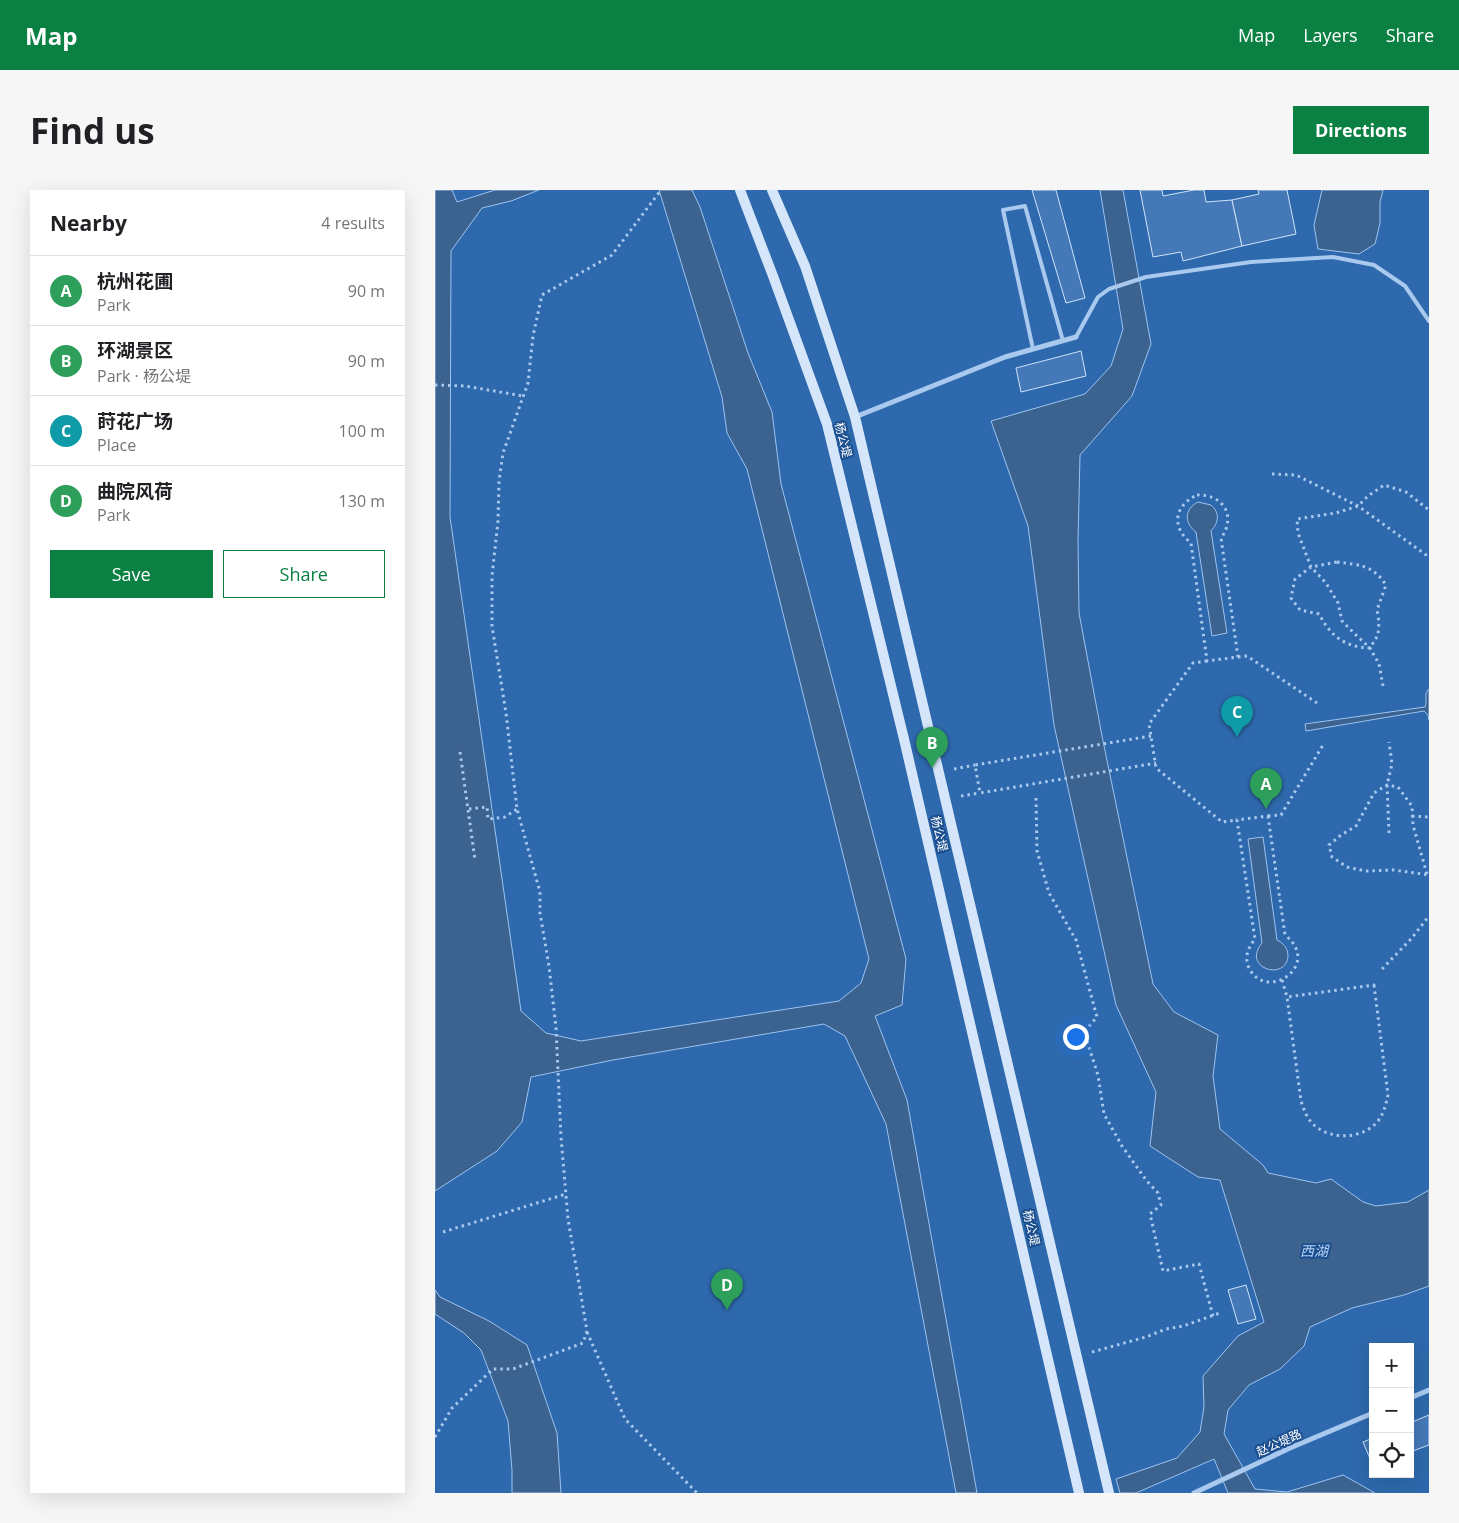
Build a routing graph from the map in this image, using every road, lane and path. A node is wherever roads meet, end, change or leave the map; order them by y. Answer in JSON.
{"nodes":[{"id":1,"x":661,"y":190,"type":"edge"},
{"id":2,"x":740,"y":190,"type":"edge"},
{"id":3,"x":772,"y":190,"type":"edge"},
{"id":4,"x":1429,"y":321,"type":"edge"},
{"id":5,"x":1076,"y":337,"type":"joint"},
{"id":6,"x":1063,"y":341,"type":"junction"},
{"id":7,"x":1033,"y":349,"type":"junction"},
{"id":8,"x":435,"y":385,"type":"edge"},
{"id":9,"x":523,"y":396,"type":"junction"},
{"id":10,"x":855,"y":417,"type":"junction"},
{"id":11,"x":1272,"y":474,"type":"dead end"},
{"id":12,"x":1358,"y":506,"type":"junction"},
{"id":13,"x":1429,"y":510,"type":"edge"},
{"id":14,"x":1429,"y":558,"type":"edge"},
{"id":15,"x":1311,"y":567,"type":"junction"},
{"id":16,"x":1370,"y":648,"type":"junction"},
{"id":17,"x":1237,"y":657,"type":"junction"},
{"id":18,"x":1207,"y":661,"type":"junction"},
{"id":19,"x":1383,"y":686,"type":"dead end"},
{"id":20,"x":1317,"y":703,"type":"dead end"},
{"id":21,"x":1151,"y":736,"type":"junction"},
{"id":22,"x":1389,"y":742,"type":"dead end"},
{"id":23,"x":1323,"y":745,"type":"dead end"},
{"id":24,"x":460,"y":752,"type":"dead end"},
{"id":25,"x":1155,"y":763,"type":"junction"},
{"id":26,"x":975,"y":765,"type":"junction"},
{"id":27,"x":939,"y":772,"type":"junction"},
{"id":28,"x":1387,"y":785,"type":"junction"},
{"id":29,"x":1036,"y":798,"type":"dead end"},
{"id":30,"x":469,"y":809,"type":"junction"},
{"id":31,"x":517,"y":809,"type":"junction"},
{"id":32,"x":1268,"y":816,"type":"junction"},
{"id":33,"x":1413,"y":816,"type":"junction"},
{"id":34,"x":1429,"y":817,"type":"edge"},
{"id":35,"x":1237,"y":820,"type":"junction"},
{"id":36,"x":1389,"y":833,"type":"dead end"},
{"id":37,"x":475,"y":860,"type":"dead end"},
{"id":38,"x":1428,"y":874,"type":"edge"},
{"id":39,"x":1429,"y":916,"type":"edge"},
{"id":40,"x":1382,"y":969,"type":"dead end"},
{"id":41,"x":1282,"y":980,"type":"junction"},
{"id":42,"x":1287,"y":997,"type":"junction"},
{"id":43,"x":566,"y":1194,"type":"junction"},
{"id":44,"x":443,"y":1232,"type":"dead end"},
{"id":45,"x":1220,"y":1313,"type":"dead end"},
{"id":46,"x":1213,"y":1316,"type":"junction"},
{"id":47,"x":587,"y":1331,"type":"junction"},
{"id":48,"x":1076,"y":1356,"type":"junction"},
{"id":49,"x":1429,"y":1390,"type":"edge"},
{"id":50,"x":1414,"y":1396,"type":"edge"},
{"id":51,"x":1369,"y":1415,"type":"edge"},
{"id":52,"x":435,"y":1437,"type":"edge"},
{"id":53,"x":697,"y":1493,"type":"edge"},
{"id":54,"x":1079,"y":1493,"type":"edge"},
{"id":55,"x":1109,"y":1493,"type":"edge"},
{"id":56,"x":1194,"y":1493,"type":"edge"}],
"edges":[{"from":1,"to":9,"type":"path"},
{"from":2,"to":54,"type":"main road","name":"杨公堤"},
{"from":3,"to":10,"type":"main road","name":"杨公堤"},
{"from":4,"to":5,"type":"lane"},
{"from":5,"to":6,"type":"street"},
{"from":6,"to":7,"type":"street"},
{"from":6,"to":7,"type":"lane"},
{"from":7,"to":10,"type":"street"},
{"from":8,"to":9,"type":"path"},
{"from":9,"to":31,"type":"path"},
{"from":10,"to":27,"type":"main road","name":"杨公堤"},
{"from":11,"to":12,"type":"path"},
{"from":12,"to":13,"type":"path"},
{"from":12,"to":14,"type":"path"},
{"from":12,"to":15,"type":"path"},
{"from":15,"to":16,"type":"path"},
{"from":15,"to":16,"type":"path"},
{"from":15,"to":16,"type":"path"},
{"from":16,"to":19,"type":"path"},
{"from":17,"to":18,"type":"path"},
{"from":17,"to":18,"type":"path"},
{"from":17,"to":20,"type":"path"},
{"from":18,"to":21,"type":"path"},
{"from":21,"to":25,"type":"path"},
{"from":21,"to":26,"type":"path"},
{"from":22,"to":28,"type":"path"},
{"from":23,"to":32,"type":"path"},
{"from":24,"to":30,"type":"path"},
{"from":25,"to":26,"type":"path"},
{"from":25,"to":35,"type":"path"},
{"from":26,"to":27,"type":"path"},
{"from":27,"to":48,"type":"main road","name":"杨公堤"},
{"from":28,"to":33,"type":"path"},
{"from":28,"to":36,"type":"path"},
{"from":28,"to":38,"type":"path"},
{"from":29,"to":46,"type":"path"},
{"from":30,"to":31,"type":"path"},
{"from":30,"to":37,"type":"path"},
{"from":31,"to":43,"type":"path"},
{"from":32,"to":35,"type":"path"},
{"from":32,"to":41,"type":"path"},
{"from":33,"to":34,"type":"path"},
{"from":33,"to":38,"type":"path"},
{"from":35,"to":41,"type":"path"},
{"from":39,"to":40,"type":"path"},
{"from":41,"to":42,"type":"path"},
{"from":42,"to":42,"type":"path"},
{"from":43,"to":44,"type":"path"},
{"from":43,"to":47,"type":"path"},
{"from":45,"to":46,"type":"path"},
{"from":46,"to":48,"type":"path"},
{"from":47,"to":52,"type":"path"},
{"from":47,"to":53,"type":"path"},
{"from":48,"to":55,"type":"main road","name":"杨公堤"},
{"from":49,"to":50,"type":"street"},
{"from":51,"to":56,"type":"street","name":"赵公堤路"}]}
